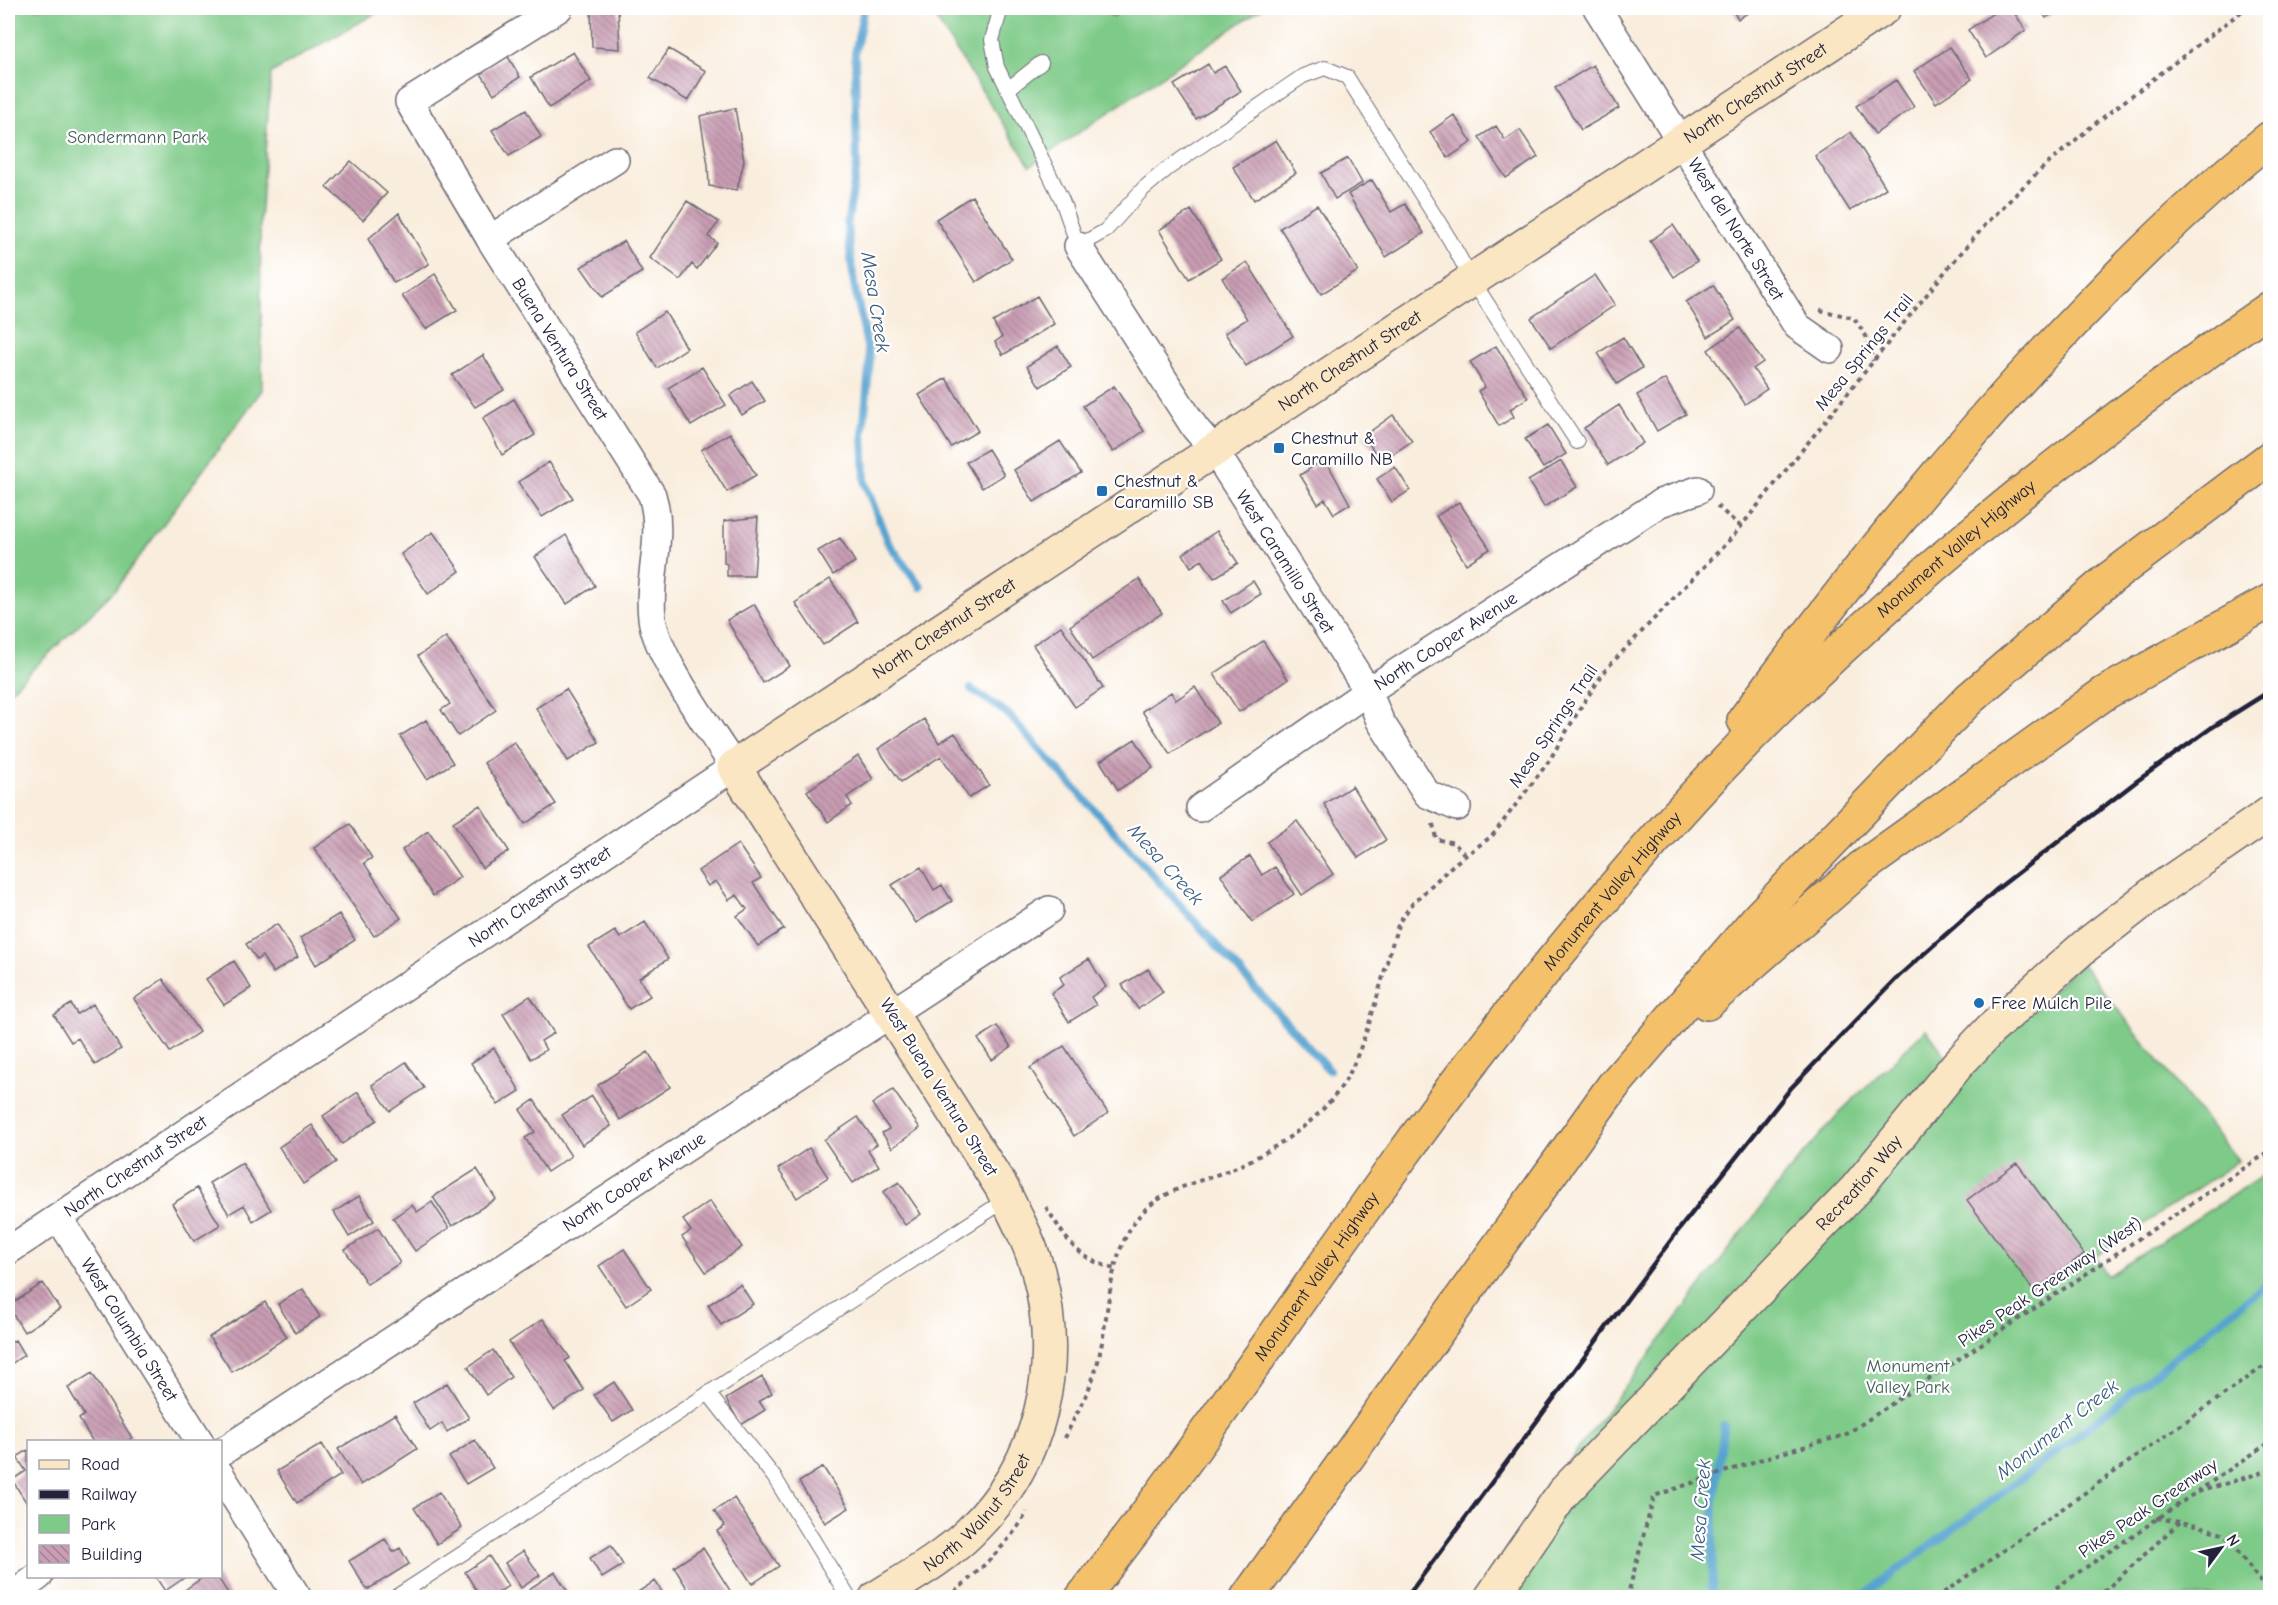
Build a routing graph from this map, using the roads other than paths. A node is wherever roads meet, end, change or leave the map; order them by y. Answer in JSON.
{"nodes":[{"id":1,"x":559,"y":8,"type":"edge"},
{"id":2,"x":1002,"y":8,"type":"edge"},
{"id":3,"x":1597,"y":8,"type":"edge"},
{"id":4,"x":1884,"y":8,"type":"edge"},
{"id":5,"x":1041,"y":63,"type":"dead end"},
{"id":6,"x":1008,"y":89,"type":"junction"},
{"id":7,"x":2271,"y":138,"type":"edge"},
{"id":8,"x":1681,"y":142,"type":"junction"},
{"id":9,"x":615,"y":160,"type":"dead end"},
{"id":10,"x":490,"y":239,"type":"junction"},
{"id":11,"x":1078,"y":246,"type":"junction"},
{"id":12,"x":1472,"y":280,"type":"junction"},
{"id":13,"x":2271,"y":308,"type":"edge"},
{"id":14,"x":1830,"y":349,"type":"dead end"},
{"id":15,"x":1577,"y":442,"type":"dead end"},
{"id":16,"x":1214,"y":450,"type":"junction"},
{"id":17,"x":2271,"y":459,"type":"edge"},
{"id":18,"x":1698,"y":490,"type":"road end"},
{"id":19,"x":2271,"y":601,"type":"edge"},
{"id":20,"x":1368,"y":691,"type":"junction"},
{"id":21,"x":734,"y":767,"type":"junction"},
{"id":22,"x":1457,"y":807,"type":"dead end"},
{"id":23,"x":1200,"y":808,"type":"dead end"},
{"id":24,"x":2271,"y":813,"type":"edge"},
{"id":25,"x":1649,"y":847,"type":"junction"},
{"id":26,"x":1049,"y":910,"type":"dead end"},
{"id":27,"x":892,"y":1012,"type":"junction"},
{"id":28,"x":1613,"y":1086,"type":"junction"},
{"id":29,"x":1007,"y":1198,"type":"junction"},
{"id":30,"x":59,"y":1218,"type":"junction"},
{"id":31,"x":8,"y":1251,"type":"edge"},
{"id":32,"x":708,"y":1394,"type":"junction"},
{"id":33,"x":199,"y":1440,"type":"edge"},
{"id":34,"x":1046,"y":1444,"type":"joint"},
{"id":35,"x":222,"y":1452,"type":"edge"},
{"id":36,"x":222,"y":1477,"type":"edge"},
{"id":37,"x":1126,"y":1542,"type":"junction"},
{"id":38,"x":36,"y":1578,"type":"edge"},
{"id":39,"x":9,"y":1598,"type":"edge"},
{"id":40,"x":298,"y":1598,"type":"edge"},
{"id":41,"x":394,"y":1598,"type":"edge"},
{"id":42,"x":849,"y":1598,"type":"edge"},
{"id":43,"x":876,"y":1598,"type":"edge"},
{"id":44,"x":1063,"y":1598,"type":"edge"},
{"id":45,"x":1082,"y":1598,"type":"edge"},
{"id":46,"x":1247,"y":1598,"type":"edge"},
{"id":47,"x":1491,"y":1598,"type":"edge"}],
"edges":[{"from":1,"to":10,"type":"street","name":"Buena Ventura Street"},
{"from":2,"to":6,"type":"lane"},
{"from":3,"to":8,"type":"street","name":"West del Norte Street"},
{"from":4,"to":8,"type":"main road","name":"North Chestnut Street"},
{"from":5,"to":6,"type":"lane"},
{"from":6,"to":11,"type":"lane"},
{"from":7,"to":25,"type":"highway"},
{"from":8,"to":12,"type":"main road","name":"North Chestnut Street"},
{"from":8,"to":14,"type":"street","name":"West del Norte Street"},
{"from":9,"to":10,"type":"street"},
{"from":10,"to":21,"type":"street","name":"Buena Ventura Street"},
{"from":11,"to":12,"type":"lane"},
{"from":11,"to":16,"type":"street","name":"West Caramillo Street"},
{"from":12,"to":15,"type":"lane"},
{"from":12,"to":16,"type":"main road","name":"North Chestnut Street"},
{"from":13,"to":25,"type":"highway","name":"Monument Valley Highway"},
{"from":16,"to":20,"type":"street","name":"West Caramillo Street"},
{"from":16,"to":21,"type":"main road","name":"North Chestnut Street"},
{"from":17,"to":28,"type":"highway"},
{"from":18,"to":20,"type":"street","name":"North Cooper Avenue"},
{"from":19,"to":28,"type":"highway"},
{"from":20,"to":22,"type":"street","name":"West Caramillo Street"},
{"from":20,"to":23,"type":"street","name":"North Cooper Avenue"},
{"from":21,"to":27,"type":"main road","name":"West Buena Ventura Street"},
{"from":21,"to":30,"type":"street","name":"North Chestnut Street"},
{"from":24,"to":47,"type":"main road","name":"Recreation Way"},
{"from":25,"to":37,"type":"highway","name":"Monument Valley Highway"},
{"from":26,"to":27,"type":"street","name":"North Cooper Avenue"},
{"from":27,"to":29,"type":"main road","name":"West Buena Ventura Street"},
{"from":27,"to":35,"type":"street","name":"North Cooper Avenue"},
{"from":28,"to":46,"type":"highway"},
{"from":29,"to":32,"type":"lane"},
{"from":29,"to":34,"type":"main road","name":"West Buena Ventura Street"},
{"from":30,"to":31,"type":"street","name":"North Chestnut Street"},
{"from":30,"to":33,"type":"street","name":"West Columbia Street"},
{"from":32,"to":41,"type":"lane"},
{"from":32,"to":42,"type":"lane"},
{"from":34,"to":43,"type":"main road","name":"North Walnut Street"},
{"from":36,"to":40,"type":"street"},
{"from":37,"to":44,"type":"highway"},
{"from":37,"to":45,"type":"highway","name":"Monument Valley Highway"},
{"from":38,"to":39,"type":"street"}]}
